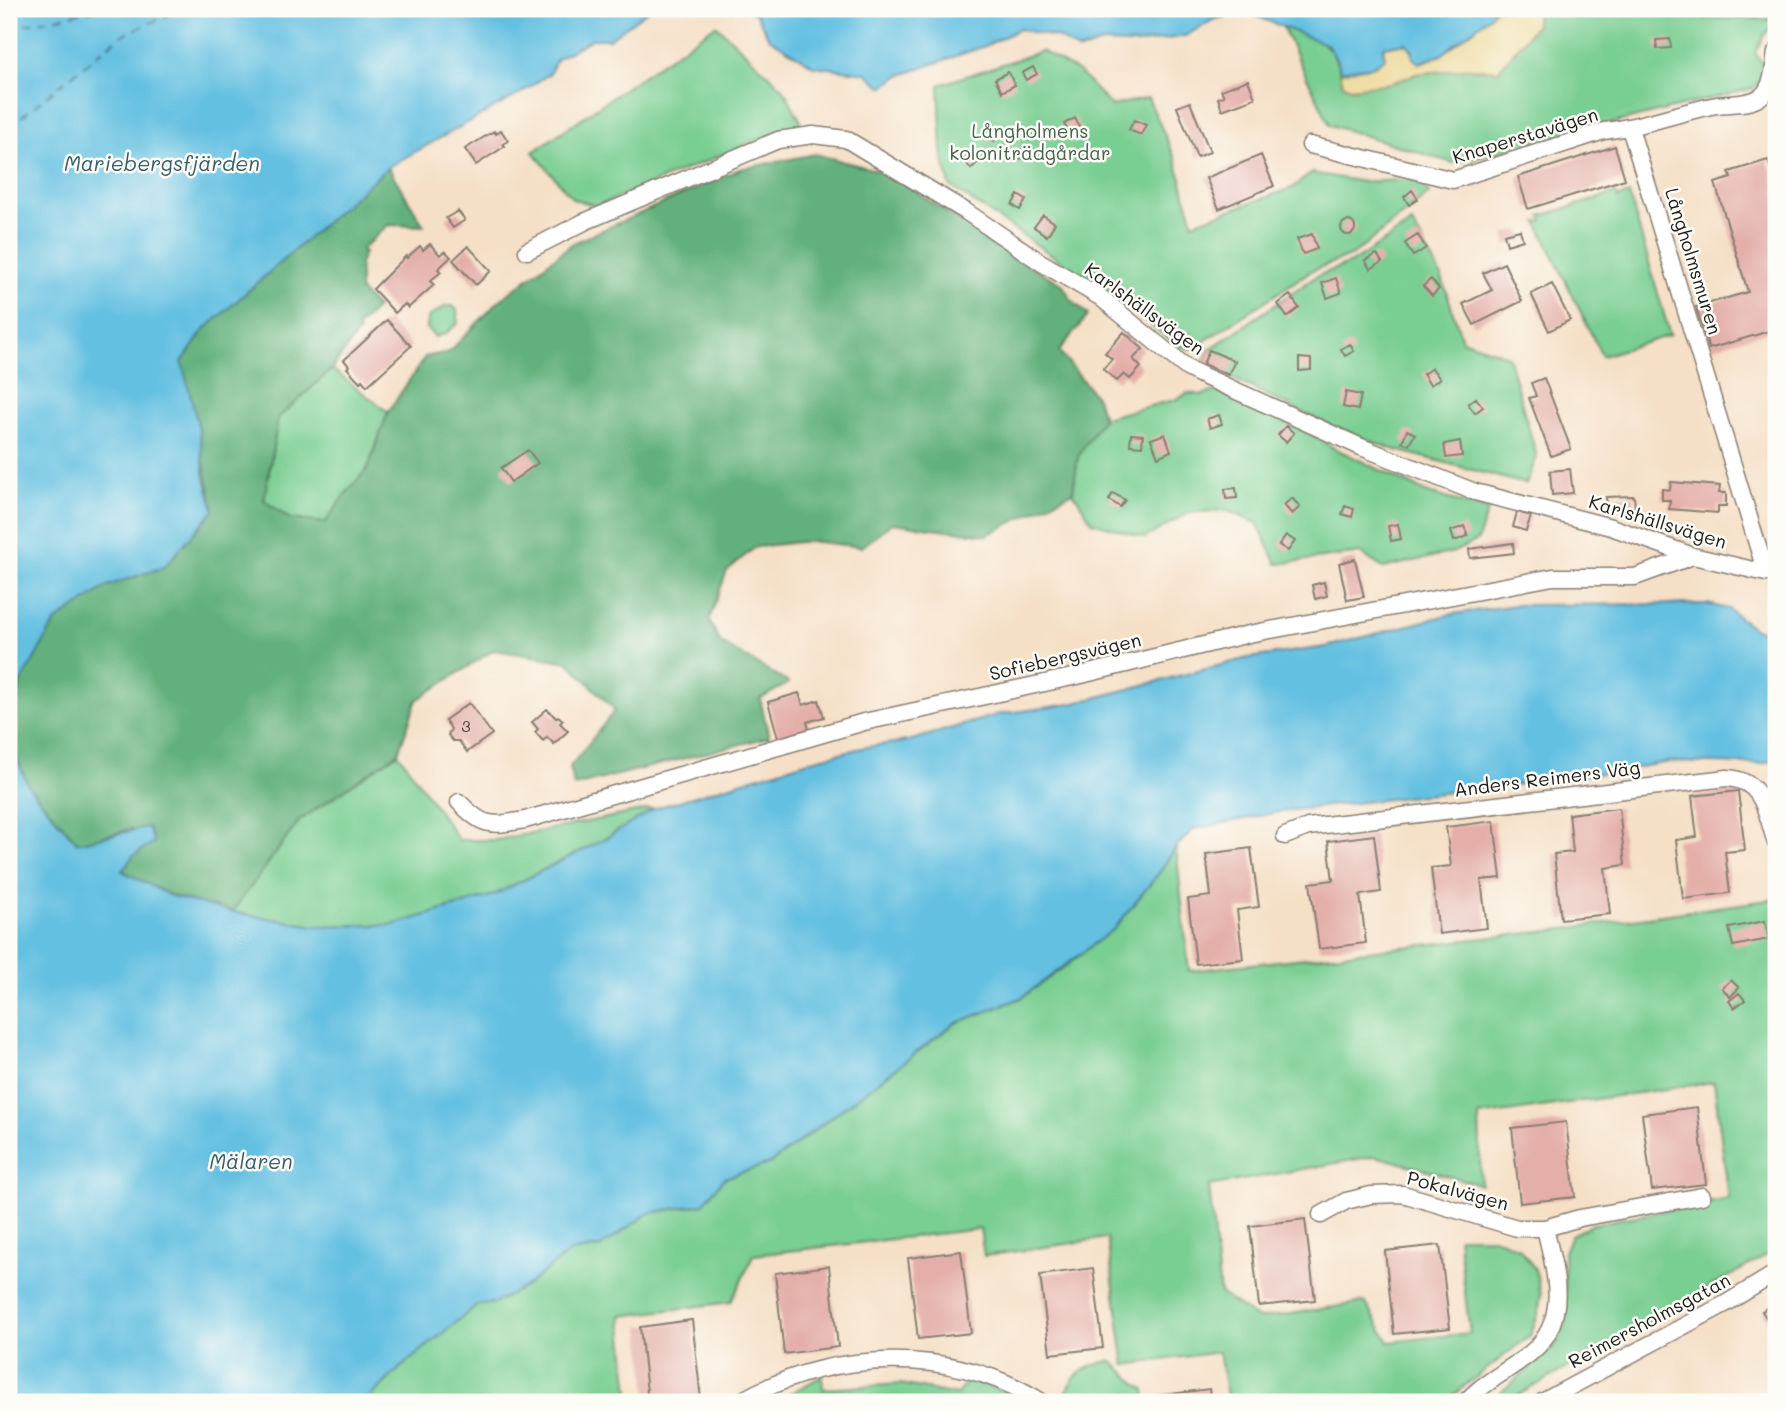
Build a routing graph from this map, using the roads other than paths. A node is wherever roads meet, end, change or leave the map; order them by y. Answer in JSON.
{"nodes":[{"id":1,"x":1776,"y":52,"type":"edge"},
{"id":2,"x":1630,"y":128,"type":"junction"},
{"id":3,"x":1310,"y":145,"type":"dead end"},
{"id":4,"x":527,"y":251,"type":"dead end"},
{"id":5,"x":1693,"y":556,"type":"junction"},
{"id":6,"x":1771,"y":573,"type":"edge"},
{"id":7,"x":459,"y":802,"type":"dead end"},
{"id":8,"x":1285,"y":836,"type":"dead end"},
{"id":9,"x":1776,"y":842,"type":"edge"},
{"id":10,"x":1702,"y":1196,"type":"dead end"},
{"id":11,"x":1321,"y":1215,"type":"dead end"},
{"id":12,"x":1545,"y":1228,"type":"junction"},
{"id":13,"x":1776,"y":1273,"type":"edge"},
{"id":14,"x":739,"y":1402,"type":"edge"},
{"id":15,"x":1042,"y":1402,"type":"edge"},
{"id":16,"x":1466,"y":1402,"type":"edge"},
{"id":17,"x":1542,"y":1402,"type":"edge"}],
"edges":[{"from":1,"to":2,"type":"street"},
{"from":2,"to":3,"type":"street","name":"Knaperstavägen"},
{"from":2,"to":6,"type":"street","name":"Långholmsmuren"},
{"from":4,"to":5,"type":"street","name":"Karlshällsvägen"},
{"from":5,"to":6,"type":"street","name":"Karlshällsvägen"},
{"from":5,"to":7,"type":"street","name":"Sofiebergsvägen"},
{"from":8,"to":9,"type":"street","name":"Anders Reimers Väg"},
{"from":10,"to":12,"type":"street","name":"Pokalvägen"},
{"from":11,"to":12,"type":"street","name":"Pokalvägen"},
{"from":12,"to":16,"type":"street"},
{"from":13,"to":17,"type":"street","name":"Reimersholmsgatan"},
{"from":14,"to":15,"type":"street"}]}
